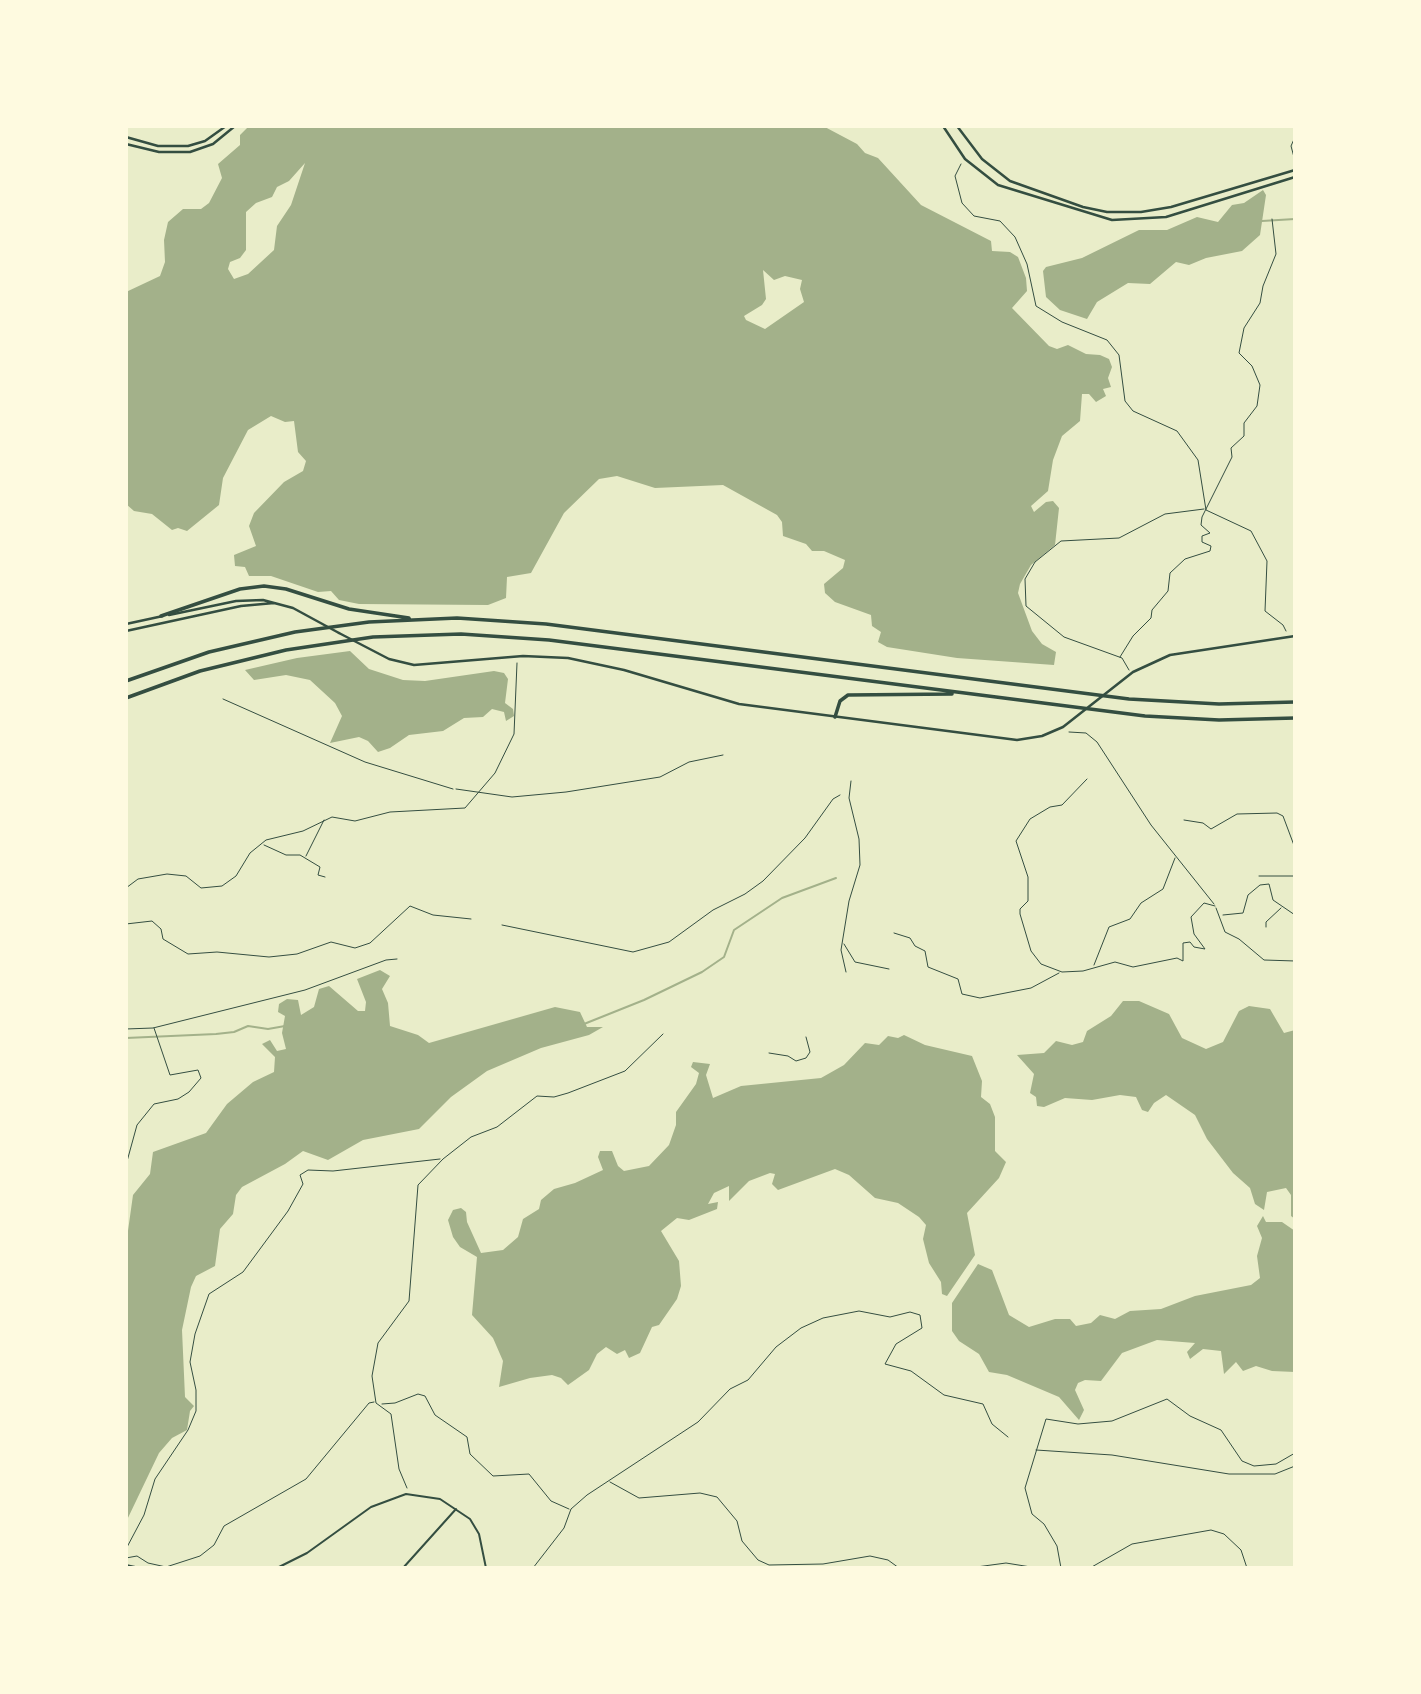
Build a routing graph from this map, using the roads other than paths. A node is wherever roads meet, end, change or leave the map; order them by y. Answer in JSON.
{"nodes":[{"id":1,"x":226,"y":126,"type":"edge"},
{"id":2,"x":235,"y":126,"type":"edge"},
{"id":3,"x":950,"y":126,"type":"edge"},
{"id":4,"x":957,"y":126,"type":"edge"},
{"id":5,"x":944,"y":127,"type":"edge"},
{"id":6,"x":126,"y":137,"type":"edge"},
{"id":7,"x":126,"y":144,"type":"edge"},
{"id":8,"x":1295,"y":170,"type":"edge"},
{"id":9,"x":1003,"y":177,"type":"junction"},
{"id":10,"x":1268,"y":177,"type":"junction"},
{"id":11,"x":1295,"y":177,"type":"edge"},
{"id":12,"x":1269,"y":183,"type":"junction"},
{"id":13,"x":998,"y":185,"type":"junction"},
{"id":14,"x":276,"y":603,"type":"junction"},
{"id":15,"x":161,"y":616,"type":"junction"},
{"id":16,"x":415,"y":619,"type":"junction"},
{"id":17,"x":126,"y":624,"type":"edge"},
{"id":18,"x":126,"y":631,"type":"edge"},
{"id":19,"x":1295,"y":636,"type":"edge"},
{"id":20,"x":126,"y":681,"type":"edge"},
{"id":21,"x":963,"y":693,"type":"junction"},
{"id":22,"x":126,"y":698,"type":"edge"},
{"id":23,"x":1295,"y":702,"type":"edge"},
{"id":24,"x":835,"y":717,"type":"junction"},
{"id":25,"x":1295,"y":718,"type":"edge"},
{"id":26,"x":456,"y":1508,"type":"junction"},
{"id":27,"x":126,"y":1565,"type":"edge"},
{"id":28,"x":140,"y":1568,"type":"edge"},
{"id":29,"x":277,"y":1568,"type":"edge"},
{"id":30,"x":403,"y":1568,"type":"edge"},
{"id":31,"x":486,"y":1568,"type":"edge"}],
"edges":[{"from":1,"to":6,"type":"main road"},
{"from":2,"to":7,"type":"main road"},
{"from":3,"to":5,"type":"main road"},
{"from":4,"to":9,"type":"main road"},
{"from":5,"to":13,"type":"main road"},
{"from":8,"to":10,"type":"main road"},
{"from":9,"to":10,"type":"main road"},
{"from":9,"to":13,"type":"main road"},
{"from":10,"to":12,"type":"main road"},
{"from":11,"to":12,"type":"main road"},
{"from":12,"to":13,"type":"main road"},
{"from":14,"to":15,"type":"main road"},
{"from":14,"to":18,"type":"main road"},
{"from":14,"to":24,"type":"main road"},
{"from":15,"to":16,"type":"highway"},
{"from":15,"to":17,"type":"main road"},
{"from":16,"to":20,"type":"highway"},
{"from":16,"to":23,"type":"highway"},
{"from":19,"to":24,"type":"main road"},
{"from":21,"to":22,"type":"highway"},
{"from":21,"to":24,"type":"highway"},
{"from":21,"to":25,"type":"highway"},
{"from":26,"to":29,"type":"street"},
{"from":26,"to":30,"type":"street"},
{"from":26,"to":31,"type":"street"},
{"from":27,"to":28,"type":"street"}]}
